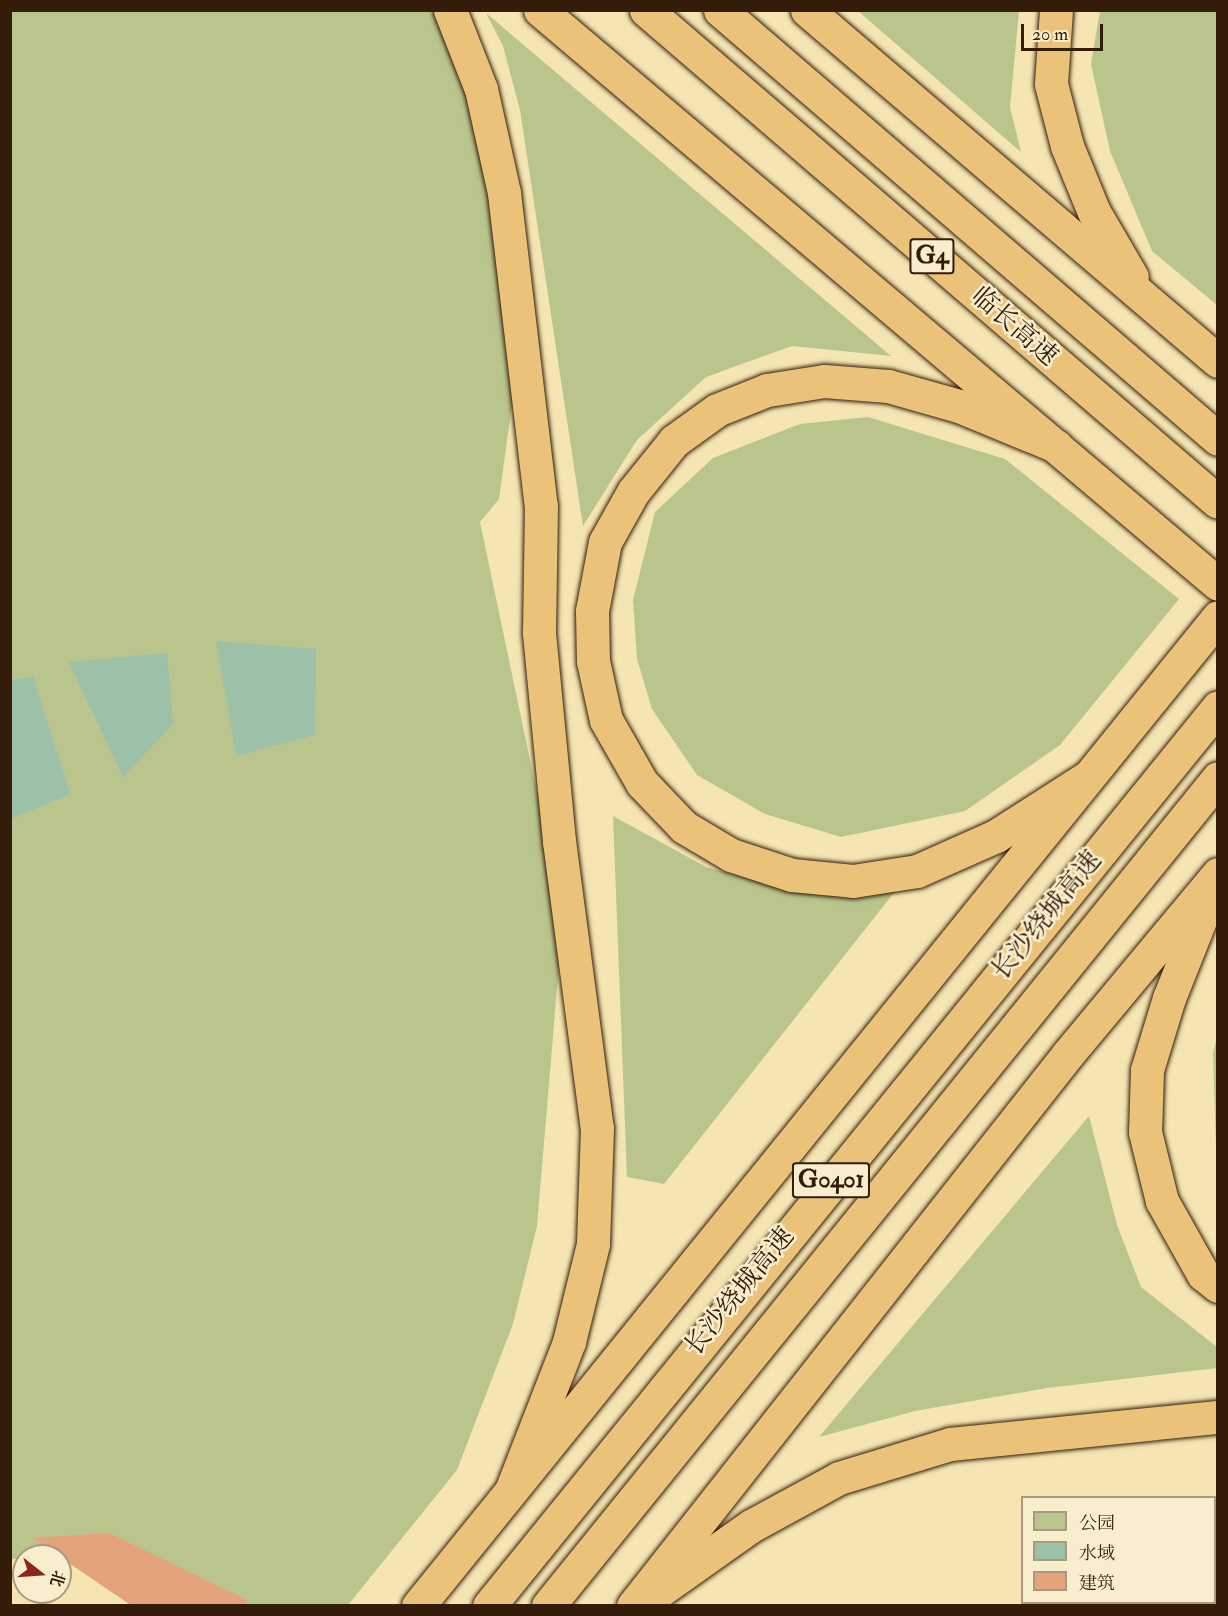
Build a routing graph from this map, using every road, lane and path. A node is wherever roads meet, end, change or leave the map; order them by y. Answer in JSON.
{"nodes":[{"id":1,"x":450,"y":10,"type":"edge"},
{"id":2,"x":540,"y":10,"type":"edge"},
{"id":3,"x":646,"y":10,"type":"edge"},
{"id":4,"x":720,"y":10,"type":"edge"},
{"id":5,"x":807,"y":10,"type":"edge"},
{"id":6,"x":1056,"y":10,"type":"edge"},
{"id":7,"x":1145,"y":300,"type":"junction"},
{"id":8,"x":1218,"y":362,"type":"edge"},
{"id":9,"x":1218,"y":439,"type":"edge"},
{"id":10,"x":1056,"y":446,"type":"junction"},
{"id":11,"x":1218,"y":502,"type":"edge"},
{"id":12,"x":1218,"y":584,"type":"edge"},
{"id":13,"x":1218,"y":617,"type":"edge"},
{"id":14,"x":1218,"y":707,"type":"edge"},
{"id":15,"x":1088,"y":777,"type":"junction"},
{"id":16,"x":1215,"y":781,"type":"edge"},
{"id":17,"x":1218,"y":874,"type":"edge"},
{"id":18,"x":1218,"y":1286,"type":"edge"},
{"id":19,"x":1218,"y":1417,"type":"edge"},
{"id":20,"x":513,"y":1488,"type":"junction"},
{"id":21,"x":418,"y":1605,"type":"edge"},
{"id":22,"x":490,"y":1605,"type":"edge"},
{"id":23,"x":548,"y":1605,"type":"edge"},
{"id":24,"x":633,"y":1605,"type":"edge"},
{"id":25,"x":639,"y":1605,"type":"edge"}],
"edges":[{"from":1,"to":20,"type":"highway"},
{"from":2,"to":10,"type":"highway"},
{"from":3,"to":11,"type":"highway","name":"临长高速","number":"G4"},
{"from":4,"to":9,"type":"highway","name":"临长高速","number":"G4"},
{"from":5,"to":7,"type":"highway"},
{"from":6,"to":7,"type":"highway"},
{"from":7,"to":8,"type":"highway"},
{"from":10,"to":12,"type":"highway"},
{"from":10,"to":15,"type":"highway"},
{"from":13,"to":15,"type":"highway"},
{"from":14,"to":22,"type":"highway","name":"长沙绕城高速","number":"G0401"},
{"from":15,"to":20,"type":"highway"},
{"from":16,"to":23,"type":"highway","name":"长沙绕城高速","number":"G0401"},
{"from":17,"to":18,"type":"highway"},
{"from":17,"to":24,"type":"highway"},
{"from":19,"to":25,"type":"highway"},
{"from":20,"to":21,"type":"highway"}]}
